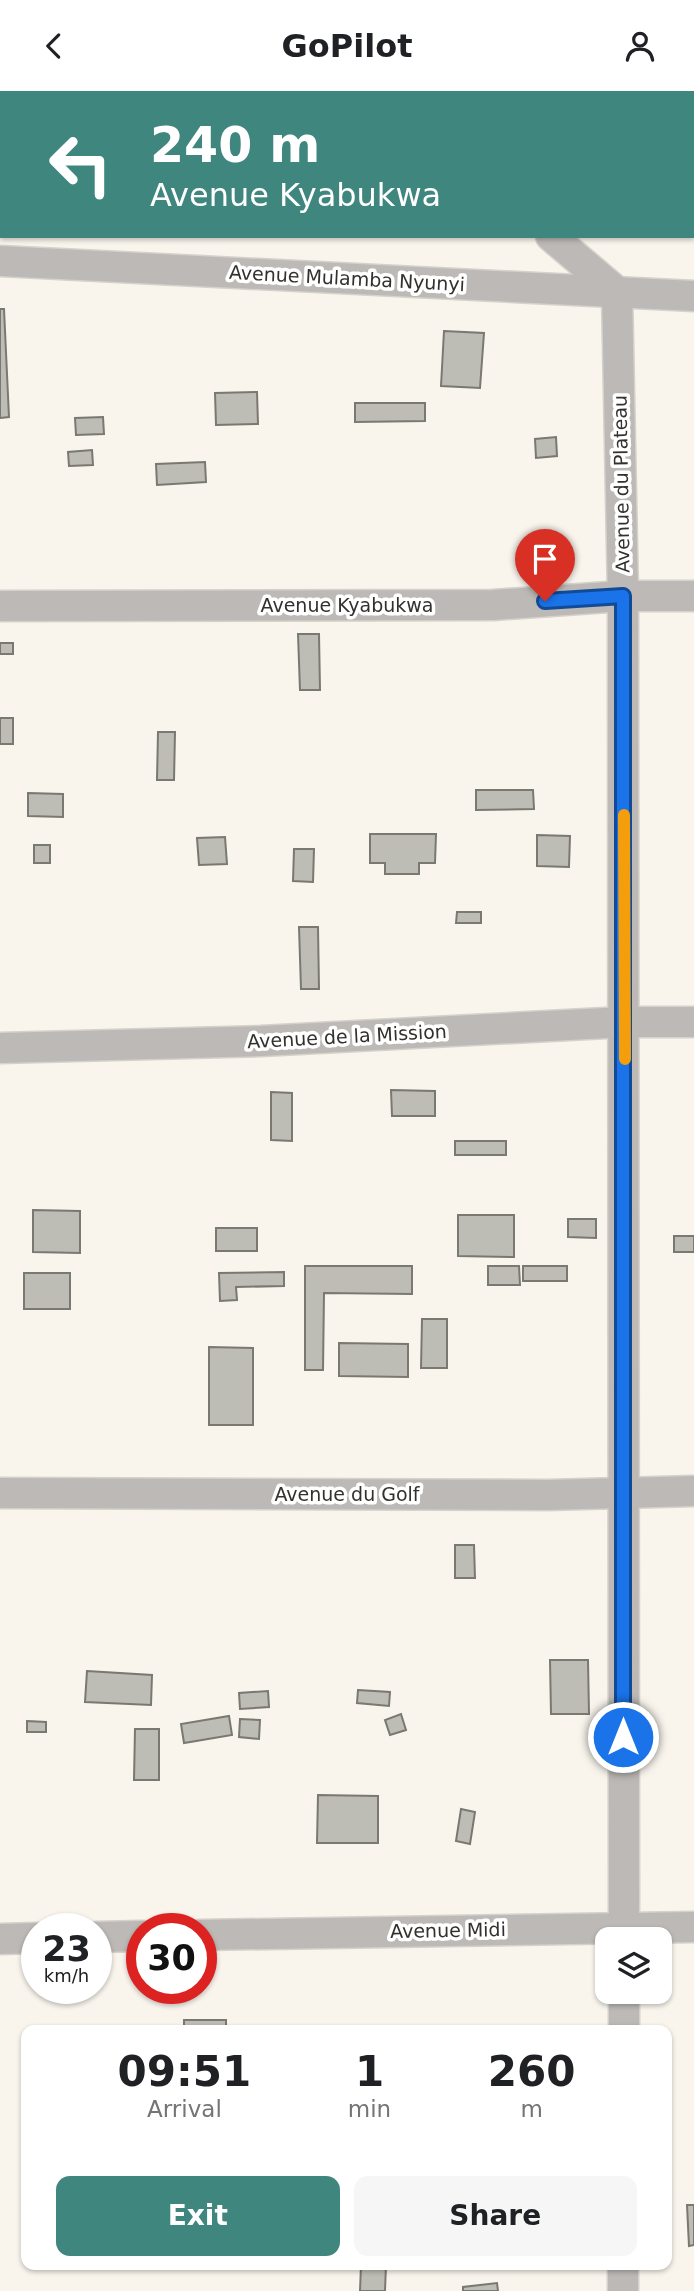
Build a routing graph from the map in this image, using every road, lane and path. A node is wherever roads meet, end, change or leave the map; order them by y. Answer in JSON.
{"nodes":[{"id":1,"x":553,"y":238,"type":"edge"},
{"id":2,"x":0,"y":261,"type":"edge"},
{"id":3,"x":617,"y":292,"type":"junction"},
{"id":4,"x":694,"y":296,"type":"edge"},
{"id":5,"x":623,"y":596,"type":"junction"},
{"id":6,"x":694,"y":596,"type":"edge"},
{"id":7,"x":0,"y":606,"type":"edge"},
{"id":8,"x":625,"y":1021,"type":"junction"},
{"id":9,"x":694,"y":1022,"type":"edge"},
{"id":10,"x":0,"y":1048,"type":"edge"},
{"id":11,"x":694,"y":1491,"type":"edge"},
{"id":12,"x":0,"y":1493,"type":"edge"},
{"id":13,"x":623,"y":1493,"type":"junction"},
{"id":14,"x":624,"y":1927,"type":"edge"},
{"id":15,"x":694,"y":1927,"type":"edge"},
{"id":16,"x":672,"y":1929,"type":"edge"},
{"id":17,"x":595,"y":1933,"type":"edge"},
{"id":18,"x":217,"y":1935,"type":"edge"},
{"id":19,"x":21,"y":1938,"type":"edge"},
{"id":20,"x":0,"y":1939,"type":"edge"},
{"id":21,"x":624,"y":2004,"type":"edge"},
{"id":22,"x":624,"y":2025,"type":"edge"},
{"id":23,"x":623,"y":2270,"type":"edge"},
{"id":24,"x":623,"y":2291,"type":"edge"}],
"edges":[{"from":1,"to":3,"type":"street"},
{"from":2,"to":3,"type":"street","name":"Avenue Mulamba Nyunyi"},
{"from":3,"to":4,"type":"street","name":"Avenue Mulamba Nyunyi"},
{"from":3,"to":5,"type":"street","name":"Avenue du Plateau"},
{"from":5,"to":6,"type":"street","name":"Avenue Kyabukwa"},
{"from":5,"to":7,"type":"street","name":"Avenue Kyabukwa"},
{"from":5,"to":8,"type":"street","name":"Avenue du Plateau"},
{"from":8,"to":9,"type":"street","name":"Avenue de la Mission"},
{"from":8,"to":10,"type":"street","name":"Avenue de la Mission"},
{"from":8,"to":13,"type":"street","name":"Avenue du Plateau"},
{"from":11,"to":13,"type":"street","name":"Avenue du Golf"},
{"from":12,"to":13,"type":"street","name":"Avenue du Golf"},
{"from":13,"to":14,"type":"street","name":"Avenue du Plateau"},
{"from":15,"to":16,"type":"street","name":"Avenue Midi"},
{"from":17,"to":18,"type":"street","name":"Avenue Midi"},
{"from":19,"to":20,"type":"street"},
{"from":21,"to":22,"type":"street"},
{"from":23,"to":24,"type":"street"}]}
